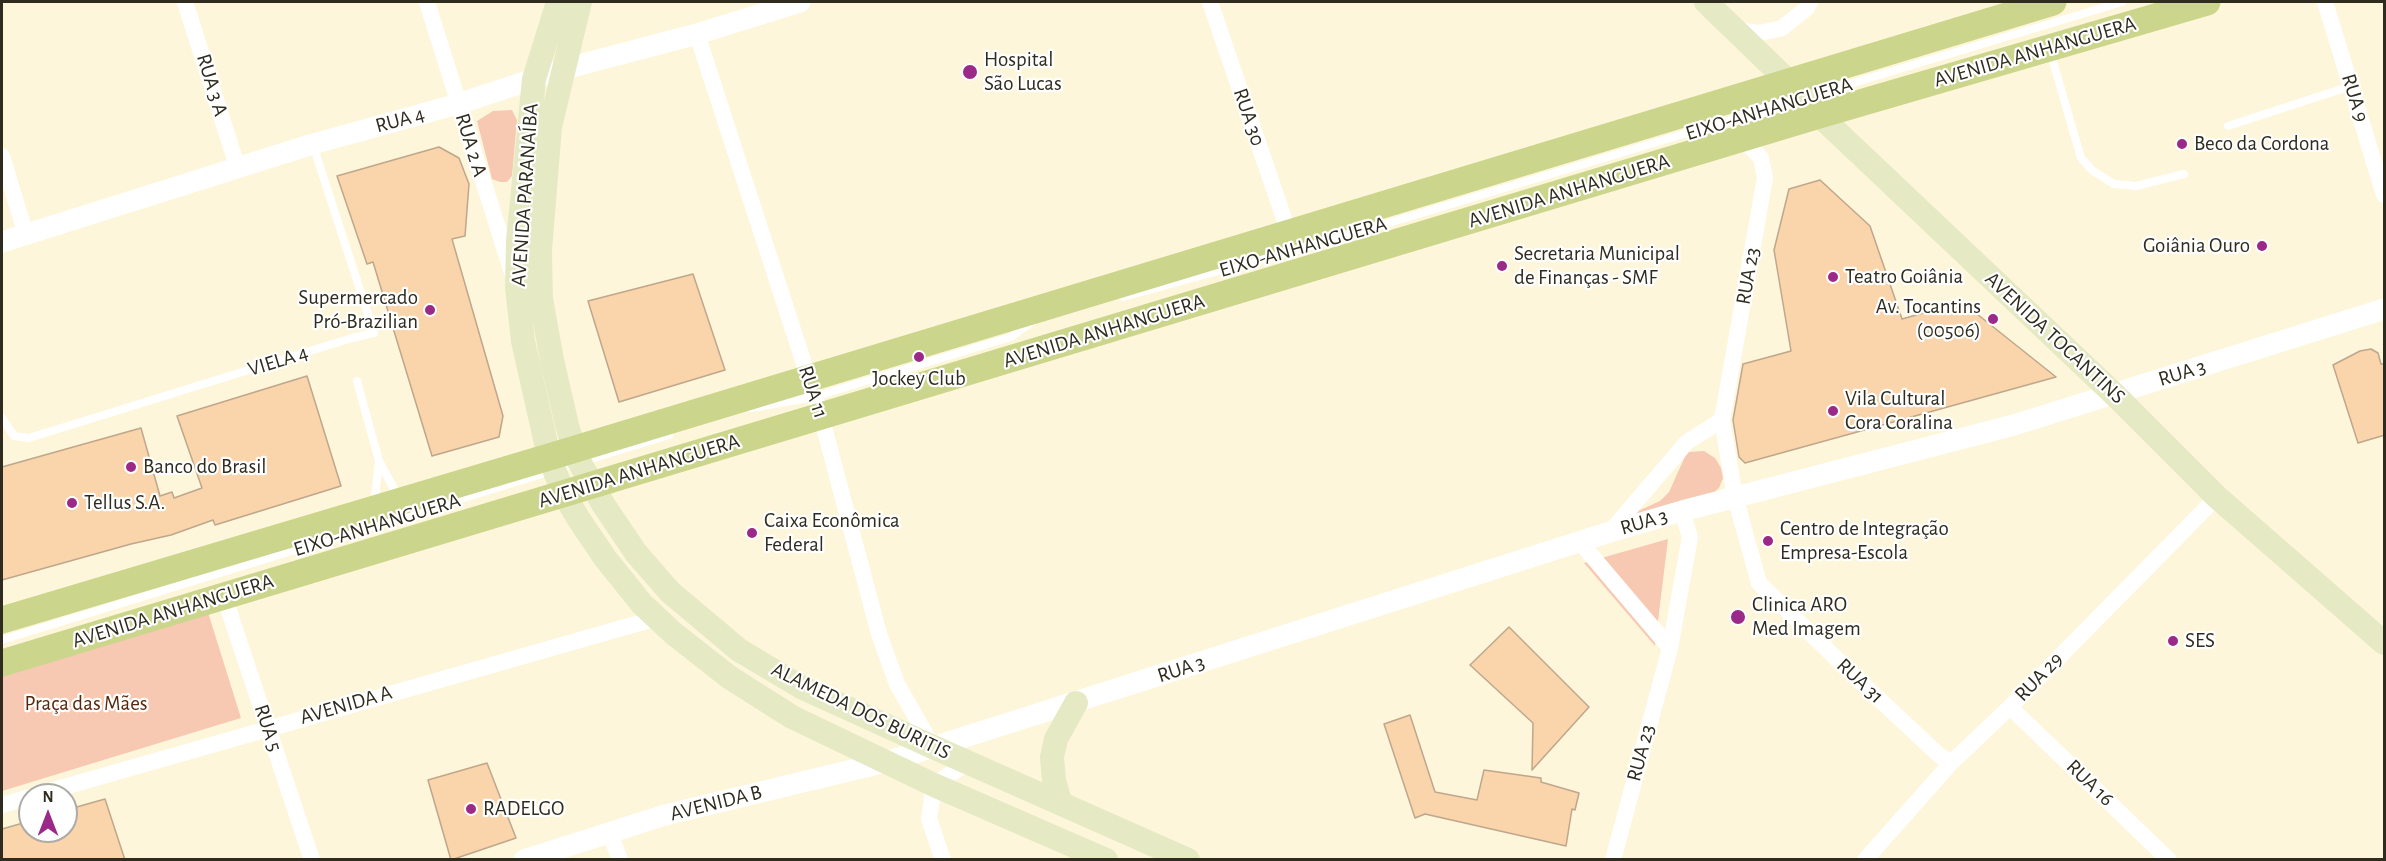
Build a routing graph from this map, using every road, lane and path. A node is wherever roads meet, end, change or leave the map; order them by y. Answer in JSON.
{"nodes":[{"id":1,"x":186,"y":2,"type":"edge"},
{"id":2,"x":426,"y":2,"type":"edge"},
{"id":3,"x":558,"y":2,"type":"edge"},
{"id":4,"x":579,"y":2,"type":"edge"},
{"id":5,"x":800,"y":2,"type":"edge"},
{"id":6,"x":1210,"y":2,"type":"edge"},
{"id":7,"x":1706,"y":2,"type":"edge"},
{"id":8,"x":1810,"y":2,"type":"edge"},
{"id":9,"x":2053,"y":2,"type":"edge"},
{"id":10,"x":2122,"y":2,"type":"edge"},
{"id":11,"x":2207,"y":2,"type":"edge"},
{"id":12,"x":2325,"y":2,"type":"edge"},
{"id":13,"x":1735,"y":30,"type":"junction"},
{"id":14,"x":698,"y":34,"type":"junction"},
{"id":15,"x":2049,"y":48,"type":"junction"},
{"id":16,"x":564,"y":69,"type":"junction"},
{"id":17,"x":534,"y":80,"type":"junction"},
{"id":18,"x":2351,"y":86,"type":"junction"},
{"id":19,"x":1804,"y":98,"type":"junction"},
{"id":20,"x":459,"y":104,"type":"junction"},
{"id":21,"x":1766,"y":109,"type":"junction"},
{"id":22,"x":2228,"y":126,"type":"dead end"},
{"id":23,"x":1743,"y":139,"type":"junction"},
{"id":24,"x":313,"y":144,"type":"junction"},
{"id":25,"x":2,"y":156,"type":"edge"},
{"id":26,"x":238,"y":169,"type":"junction"},
{"id":27,"x":2184,"y":174,"type":"dead end"},
{"id":28,"x":2385,"y":195,"type":"edge"},
{"id":29,"x":1289,"y":233,"type":"junction"},
{"id":30,"x":26,"y":235,"type":"junction"},
{"id":31,"x":2,"y":242,"type":"edge"},
{"id":32,"x":517,"y":288,"type":"junction"},
{"id":33,"x":1113,"y":300,"type":"dead end"},
{"id":34,"x":2385,"y":309,"type":"edge"},
{"id":35,"x":1045,"y":318,"type":"dead end"},
{"id":36,"x":1033,"y":321,"type":"junction"},
{"id":37,"x":357,"y":381,"type":"dead end"},
{"id":38,"x":813,"y":393,"type":"junction"},
{"id":39,"x":2114,"y":394,"type":"junction"},
{"id":40,"x":752,"y":408,"type":"junction"},
{"id":41,"x":740,"y":412,"type":"dead end"},
{"id":42,"x":2,"y":418,"type":"edge"},
{"id":43,"x":1722,"y":420,"type":"junction"},
{"id":44,"x":683,"y":430,"type":"dead end"},
{"id":45,"x":380,"y":461,"type":"junction"},
{"id":46,"x":569,"y":470,"type":"junction"},
{"id":47,"x":2217,"y":496,"type":"junction"},
{"id":48,"x":1736,"y":497,"type":"junction"},
{"id":49,"x":400,"y":500,"type":"junction"},
{"id":50,"x":373,"y":508,"type":"junction"},
{"id":51,"x":1682,"y":511,"type":"junction"},
{"id":52,"x":1610,"y":532,"type":"junction"},
{"id":53,"x":1580,"y":542,"type":"junction"},
{"id":54,"x":224,"y":596,"type":"junction"},
{"id":55,"x":657,"y":618,"type":"junction"},
{"id":56,"x":2,"y":620,"type":"edge"},
{"id":57,"x":2,"y":640,"type":"edge"},
{"id":58,"x":2385,"y":643,"type":"edge"},
{"id":59,"x":1670,"y":648,"type":"junction"},
{"id":60,"x":2,"y":663,"type":"edge"},
{"id":61,"x":1076,"y":703,"type":"junction"},
{"id":62,"x":2010,"y":707,"type":"junction"},
{"id":63,"x":268,"y":727,"type":"junction"},
{"id":64,"x":933,"y":747,"type":"junction"},
{"id":65,"x":909,"y":755,"type":"joint"},
{"id":66,"x":886,"y":762,"type":"junction"},
{"id":67,"x":968,"y":762,"type":"junction"},
{"id":68,"x":1951,"y":763,"type":"junction"},
{"id":69,"x":77,"y":783,"type":"edge"},
{"id":70,"x":934,"y":785,"type":"junction"},
{"id":71,"x":18,"y":800,"type":"edge"},
{"id":72,"x":1060,"y":802,"type":"junction"},
{"id":73,"x":2,"y":805,"type":"edge"},
{"id":74,"x":609,"y":833,"type":"junction"},
{"id":75,"x":312,"y":860,"type":"edge"},
{"id":76,"x":524,"y":860,"type":"edge"},
{"id":77,"x":620,"y":860,"type":"edge"},
{"id":78,"x":943,"y":860,"type":"edge"},
{"id":79,"x":1106,"y":860,"type":"edge"},
{"id":80,"x":1188,"y":860,"type":"edge"},
{"id":81,"x":1613,"y":860,"type":"edge"},
{"id":82,"x":1865,"y":860,"type":"edge"},
{"id":83,"x":2169,"y":860,"type":"edge"}],
"edges":[{"from":1,"to":26,"type":"street","name":"RUA 3 A"},
{"from":2,"to":20,"type":"street","name":"RUA 2 A"},
{"from":3,"to":17,"type":"main road","name":"AVENIDA PARANAÍBA"},
{"from":4,"to":16,"type":"main road","name":"AVENIDA PARANAÍBA"},
{"from":5,"to":14,"type":"street","name":"RUA 4"},
{"from":6,"to":29,"type":"street","name":"RUA 30"},
{"from":7,"to":13,"type":"main road","name":"AVENIDA TOCANTINS"},
{"from":8,"to":13,"type":"street"},
{"from":9,"to":19,"type":"main road","name":"AVENIDA ANHANGUERA"},
{"from":10,"to":19,"type":"lane","name":"EIXO-ANHANGUERA"},
{"from":11,"to":15,"type":"main road","name":"AVENIDA ANHANGUERA"},
{"from":12,"to":18,"type":"street","name":"RUA 9"},
{"from":13,"to":19,"type":"main road","name":"AVENIDA TOCANTINS"},
{"from":14,"to":16,"type":"street","name":"RUA 4"},
{"from":14,"to":38,"type":"street","name":"RUA 11"},
{"from":15,"to":19,"type":"main road","name":"AVENIDA ANHANGUERA"},
{"from":15,"to":27,"type":"lane"},
{"from":16,"to":17,"type":"street","name":"RUA 4"},
{"from":16,"to":46,"type":"main road","name":"AVENIDA PARANAÍBA"},
{"from":17,"to":20,"type":"street","name":"RUA 4"},
{"from":17,"to":32,"type":"main road","name":"AVENIDA PARANAÍBA"},
{"from":18,"to":22,"type":"lane"},
{"from":18,"to":28,"type":"street","name":"RUA 9"},
{"from":19,"to":21,"type":"street"},
{"from":19,"to":21,"type":"lane","name":"EIXO-ANHANGUERA"},
{"from":19,"to":23,"type":"main road","name":"AVENIDA ANHANGUERA"},
{"from":19,"to":29,"type":"main road","name":"AVENIDA ANHANGUERA"},
{"from":19,"to":39,"type":"main road","name":"AVENIDA TOCANTINS"},
{"from":20,"to":24,"type":"street","name":"RUA 4"},
{"from":20,"to":32,"type":"street","name":"RUA 2 A"},
{"from":21,"to":23,"type":"street"},
{"from":21,"to":33,"type":"lane","name":"EIXO-ANHANGUERA"},
{"from":23,"to":38,"type":"main road","name":"AVENIDA ANHANGUERA"},
{"from":23,"to":43,"type":"street","name":"RUA 23"},
{"from":24,"to":26,"type":"street","name":"RUA 4"},
{"from":24,"to":42,"type":"lane","name":"VIELA 4"},
{"from":25,"to":30,"type":"street"},
{"from":26,"to":30,"type":"street","name":"RUA 4"},
{"from":29,"to":38,"type":"main road","name":"AVENIDA ANHANGUERA"},
{"from":30,"to":31,"type":"street","name":"RUA 4"},
{"from":32,"to":46,"type":"main road","name":"AVENIDA PARANAÍBA"},
{"from":34,"to":39,"type":"street","name":"RUA 3"},
{"from":35,"to":36,"type":"lane"},
{"from":36,"to":38,"type":"lane"},
{"from":36,"to":38,"type":"lane"},
{"from":37,"to":45,"type":"lane"},
{"from":38,"to":40,"type":"lane"},
{"from":38,"to":40,"type":"lane"},
{"from":38,"to":46,"type":"main road","name":"AVENIDA ANHANGUERA"},
{"from":38,"to":46,"type":"main road","name":"AVENIDA ANHANGUERA"},
{"from":38,"to":64,"type":"street","name":"RUA 11"},
{"from":39,"to":47,"type":"main road","name":"AVENIDA TOCANTINS"},
{"from":39,"to":48,"type":"street","name":"RUA 3"},
{"from":40,"to":41,"type":"lane"},
{"from":43,"to":48,"type":"street","name":"RUA 23"},
{"from":43,"to":52,"type":"street"},
{"from":44,"to":46,"type":"lane","name":"EIXO-ANHANGUERA"},
{"from":45,"to":49,"type":"lane"},
{"from":45,"to":50,"type":"lane"},
{"from":46,"to":49,"type":"main road","name":"AVENIDA ANHANGUERA"},
{"from":46,"to":54,"type":"main road","name":"AVENIDA ANHANGUERA"},
{"from":46,"to":55,"type":"main road","name":"ALAMEDA DOS BURITIS"},
{"from":46,"to":57,"type":"lane","name":"EIXO-ANHANGUERA"},
{"from":46,"to":64,"type":"main road","name":"ALAMEDA DOS BURITIS"},
{"from":47,"to":58,"type":"main road","name":"AVENIDA TOCANTINS"},
{"from":47,"to":62,"type":"street","name":"RUA 29"},
{"from":48,"to":51,"type":"street","name":"RUA 3"},
{"from":48,"to":68,"type":"street","name":"RUA 31"},
{"from":49,"to":50,"type":"main road","name":"AVENIDA ANHANGUERA"},
{"from":50,"to":56,"type":"main road","name":"AVENIDA ANHANGUERA"},
{"from":51,"to":52,"type":"street","name":"RUA 3"},
{"from":51,"to":59,"type":"street","name":"RUA 23"},
{"from":52,"to":53,"type":"street","name":"RUA 3"},
{"from":53,"to":59,"type":"street"},
{"from":53,"to":61,"type":"street","name":"RUA 3"},
{"from":54,"to":60,"type":"main road","name":"AVENIDA ANHANGUERA"},
{"from":54,"to":63,"type":"street","name":"RUA 5"},
{"from":55,"to":63,"type":"street","name":"AVENIDA A"},
{"from":55,"to":66,"type":"main road","name":"ALAMEDA DOS BURITIS"},
{"from":59,"to":81,"type":"street","name":"RUA 23"},
{"from":61,"to":64,"type":"street","name":"RUA 3"},
{"from":61,"to":72,"type":"main road"},
{"from":62,"to":68,"type":"street","name":"RUA 29"},
{"from":62,"to":83,"type":"street","name":"RUA 16"},
{"from":63,"to":69,"type":"street","name":"AVENIDA A"},
{"from":63,"to":75,"type":"street","name":"RUA 5"},
{"from":64,"to":65,"type":"street","name":"RUA 3"},
{"from":64,"to":67,"type":"main road","name":"ALAMEDA DOS BURITIS"},
{"from":65,"to":66,"type":"street","name":"AVENIDA B"},
{"from":66,"to":70,"type":"main road","name":"ALAMEDA DOS BURITIS"},
{"from":66,"to":74,"type":"street","name":"AVENIDA B"},
{"from":67,"to":70,"type":"street"},
{"from":67,"to":72,"type":"main road","name":"ALAMEDA DOS BURITIS"},
{"from":68,"to":82,"type":"street","name":"RUA 29"},
{"from":70,"to":78,"type":"street"},
{"from":70,"to":79,"type":"main road","name":"ALAMEDA DOS BURITIS"},
{"from":71,"to":73,"type":"street"},
{"from":72,"to":80,"type":"main road","name":"ALAMEDA DOS BURITIS"},
{"from":74,"to":76,"type":"street","name":"AVENIDA B"},
{"from":74,"to":77,"type":"street"}]}
